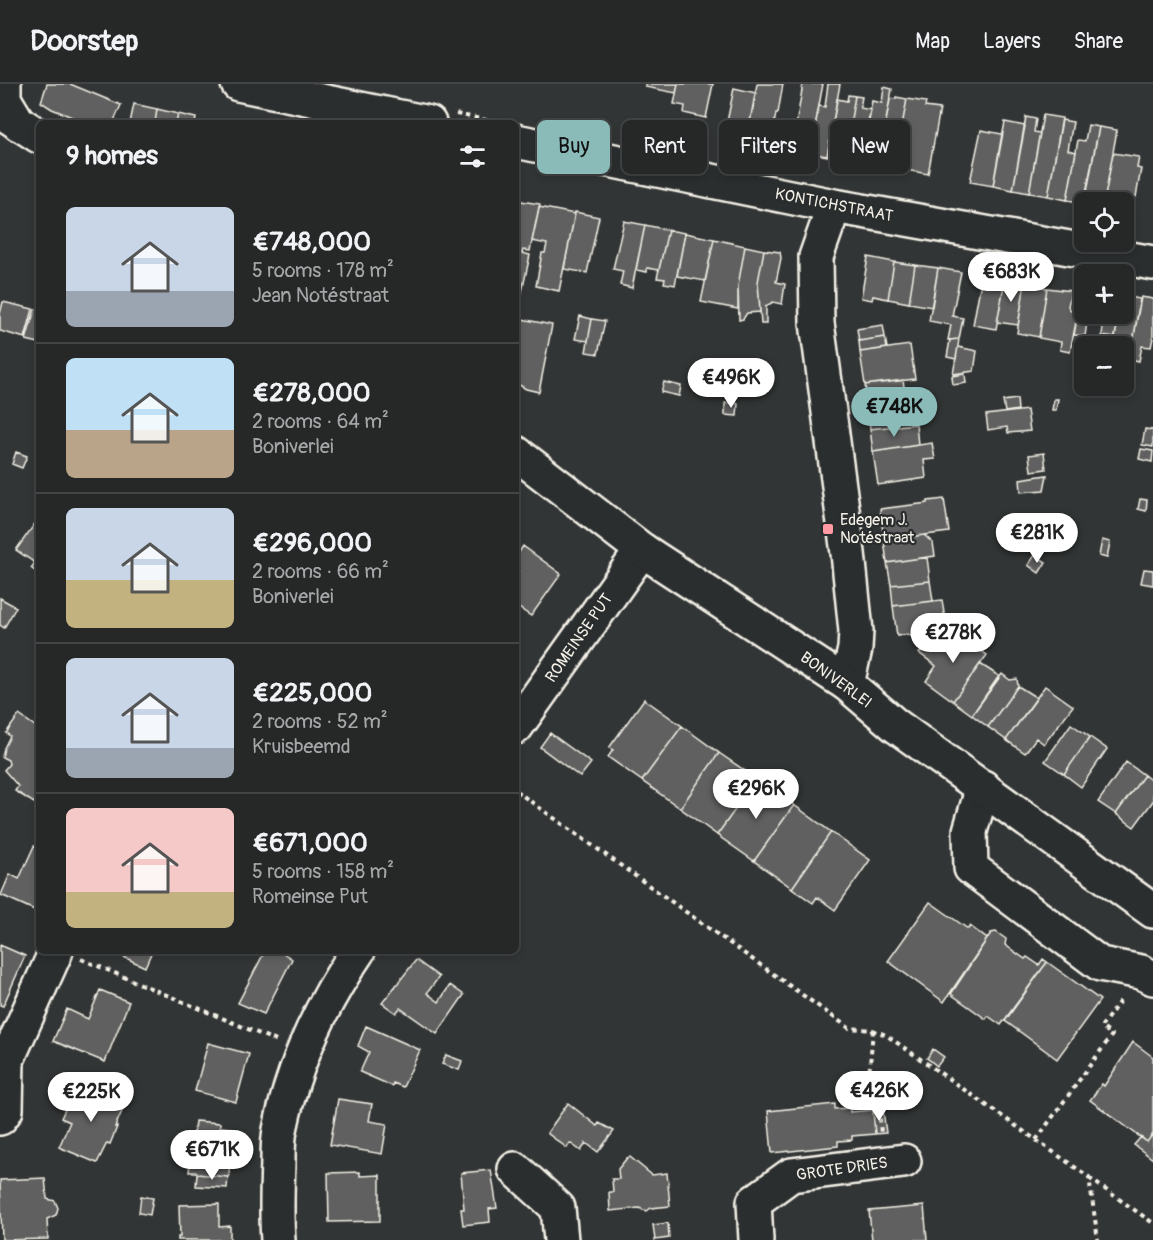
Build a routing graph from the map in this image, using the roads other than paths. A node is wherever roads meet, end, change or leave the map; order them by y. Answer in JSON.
{"nodes":[{"id":1,"x":4,"y":84,"type":"edge"},
{"id":2,"x":238,"y":84,"type":"edge"},
{"id":3,"x":414,"y":120,"type":"edge"},
{"id":4,"x":19,"y":124,"type":"edge"},
{"id":5,"x":519,"y":142,"type":"edge"},
{"id":6,"x":834,"y":206,"type":"junction"},
{"id":7,"x":1153,"y":263,"type":"edge"},
{"id":8,"x":519,"y":455,"type":"edge"},
{"id":9,"x":642,"y":550,"type":"junction"},
{"id":10,"x":847,"y":684,"type":"junction"},
{"id":11,"x":519,"y":723,"type":"edge"},
{"id":12,"x":983,"y":787,"type":"junction"},
{"id":13,"x":1153,"y":911,"type":"edge"},
{"id":14,"x":63,"y":954,"type":"edge"},
{"id":15,"x":356,"y":954,"type":"edge"},
{"id":16,"x":1147,"y":975,"type":"edge"},
{"id":17,"x":3,"y":1114,"type":"edge"},
{"id":18,"x":894,"y":1162,"type":"road end"},
{"id":19,"x":515,"y":1169,"type":"dead end"},
{"id":20,"x":278,"y":1240,"type":"edge"},
{"id":21,"x":561,"y":1240,"type":"edge"},
{"id":22,"x":756,"y":1240,"type":"edge"}],
"edges":[{"from":1,"to":4,"type":"street"},
{"from":2,"to":3,"type":"street"},
{"from":5,"to":6,"type":"street","name":"KONTICHSTRAAT"},
{"from":6,"to":7,"type":"street","name":"KONTICHSTRAAT"},
{"from":6,"to":10,"type":"street"},
{"from":8,"to":9,"type":"street","name":"BONIVERLEI"},
{"from":9,"to":10,"type":"street","name":"BONIVERLEI"},
{"from":9,"to":11,"type":"street","name":"ROMEINSE PUT"},
{"from":10,"to":12,"type":"street","name":"BONIVERLEI"},
{"from":12,"to":13,"type":"street","name":"BONIVERLEI"},
{"from":12,"to":16,"type":"street"},
{"from":14,"to":17,"type":"street"},
{"from":15,"to":20,"type":"street"},
{"from":18,"to":22,"type":"street","name":"GROTE DRIES"},
{"from":19,"to":21,"type":"street"}]}
